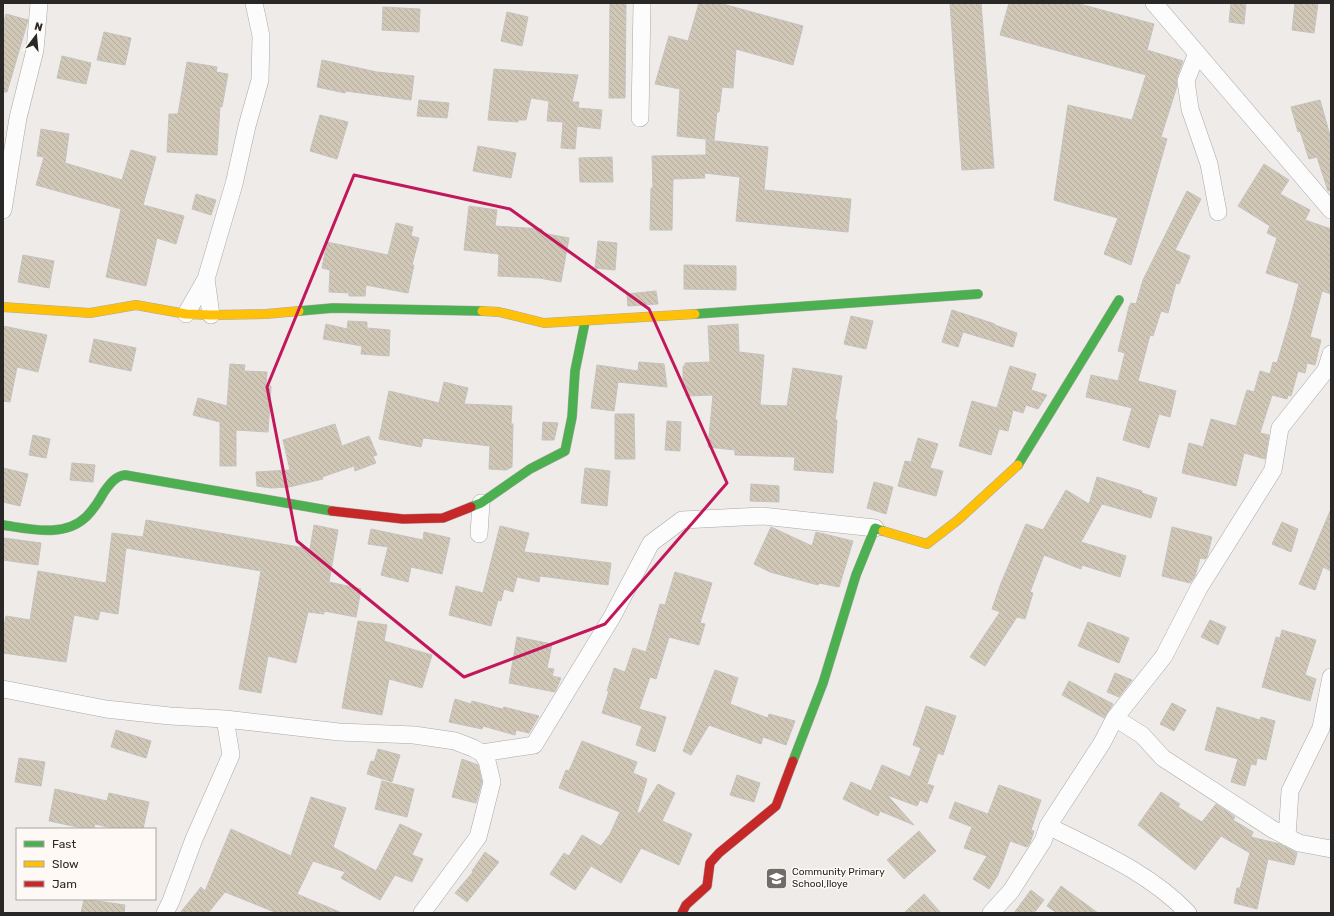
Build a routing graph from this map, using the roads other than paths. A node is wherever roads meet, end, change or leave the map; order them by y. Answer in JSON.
{"nodes":[{"id":1,"x":40,"y":3,"type":"edge"},
{"id":2,"x":254,"y":3,"type":"edge"},
{"id":3,"x":642,"y":3,"type":"edge"},
{"id":4,"x":1154,"y":3,"type":"edge"},
{"id":5,"x":1197,"y":53,"type":"junction"},
{"id":6,"x":640,"y":118,"type":"dead end"},
{"id":7,"x":3,"y":210,"type":"edge"},
{"id":8,"x":1331,"y":210,"type":"edge"},
{"id":9,"x":1218,"y":212,"type":"dead end"},
{"id":10,"x":206,"y":279,"type":"junction"},
{"id":11,"x":978,"y":294,"type":"dead end"},
{"id":12,"x":1119,"y":300,"type":"dead end"},
{"id":13,"x":3,"y":307,"type":"edge"},
{"id":14,"x":186,"y":314,"type":"junction"},
{"id":15,"x":211,"y":315,"type":"junction"},
{"id":16,"x":585,"y":322,"type":"junction"},
{"id":17,"x":1331,"y":354,"type":"edge"},
{"id":18,"x":481,"y":503,"type":"junction"},
{"id":19,"x":3,"y":525,"type":"edge"},
{"id":20,"x":875,"y":528,"type":"junction"},
{"id":21,"x":479,"y":534,"type":"dead end"},
{"id":22,"x":1331,"y":677,"type":"edge"},
{"id":23,"x":3,"y":689,"type":"edge"},
{"id":24,"x":225,"y":718,"type":"junction"},
{"id":25,"x":1115,"y":718,"type":"junction"},
{"id":26,"x":482,"y":753,"type":"junction"},
{"id":27,"x":1048,"y":826,"type":"junction"},
{"id":28,"x":1287,"y":837,"type":"junction"},
{"id":29,"x":1331,"y":849,"type":"edge"},
{"id":30,"x":165,"y":913,"type":"edge"},
{"id":31,"x":422,"y":913,"type":"edge"},
{"id":32,"x":682,"y":913,"type":"edge"},
{"id":33,"x":991,"y":913,"type":"edge"},
{"id":34,"x":1188,"y":913,"type":"edge"}],
"edges":[{"from":1,"to":7,"type":"street"},
{"from":2,"to":10,"type":"street"},
{"from":3,"to":6,"type":"street"},
{"from":4,"to":5,"type":"street"},
{"from":5,"to":8,"type":"street"},
{"from":5,"to":9,"type":"street"},
{"from":10,"to":14,"type":"street"},
{"from":10,"to":15,"type":"street"},
{"from":11,"to":16,"type":"street"},
{"from":12,"to":20,"type":"street"},
{"from":13,"to":14,"type":"street"},
{"from":14,"to":15,"type":"street"},
{"from":15,"to":16,"type":"street"},
{"from":16,"to":18,"type":"street"},
{"from":17,"to":25,"type":"street"},
{"from":18,"to":19,"type":"street"},
{"from":18,"to":21,"type":"street"},
{"from":20,"to":26,"type":"street"},
{"from":20,"to":32,"type":"street"},
{"from":22,"to":28,"type":"street"},
{"from":23,"to":24,"type":"street"},
{"from":24,"to":26,"type":"street"},
{"from":24,"to":30,"type":"street"},
{"from":25,"to":27,"type":"street"},
{"from":25,"to":28,"type":"street"},
{"from":26,"to":31,"type":"street"},
{"from":27,"to":33,"type":"street"},
{"from":27,"to":34,"type":"street"},
{"from":28,"to":29,"type":"street"}]}
